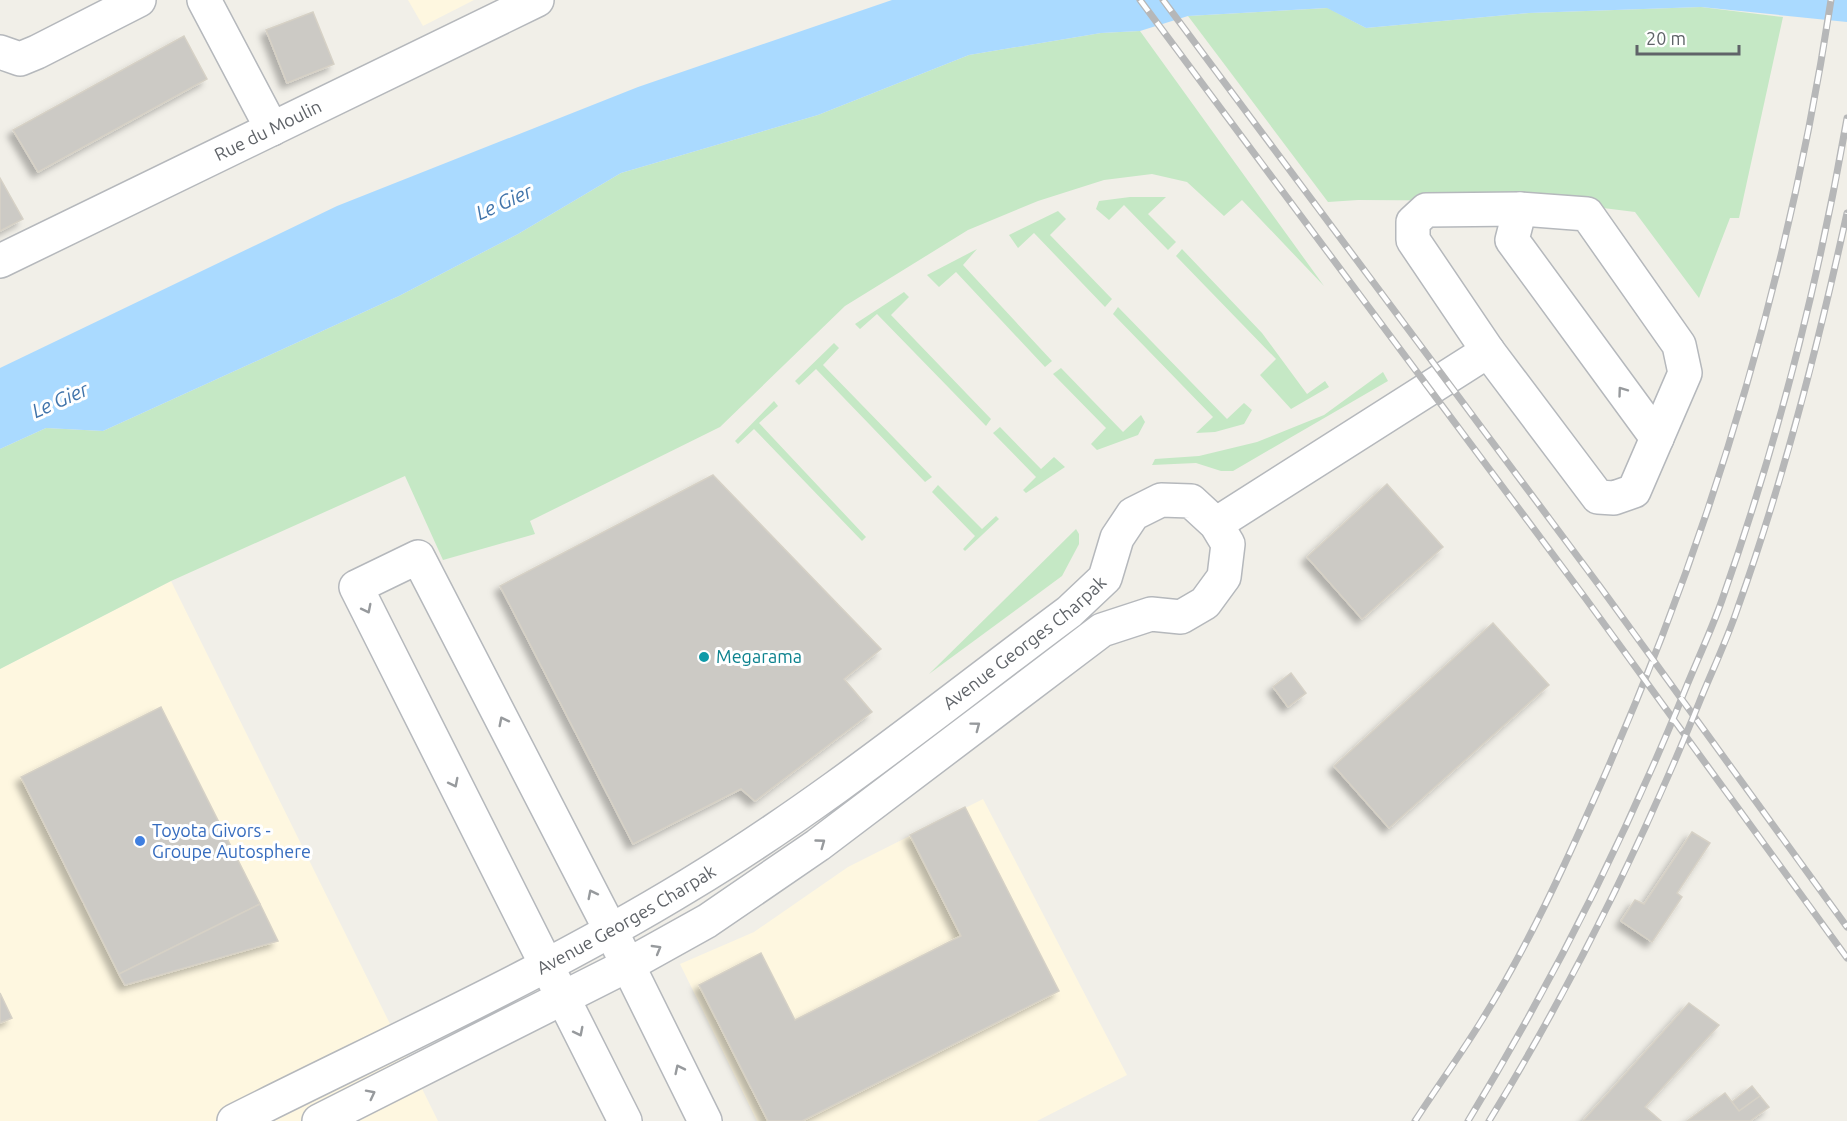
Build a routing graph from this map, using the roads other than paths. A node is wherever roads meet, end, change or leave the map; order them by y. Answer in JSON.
{"nodes":[{"id":1,"x":139,"y":0,"type":"edge"},
{"id":2,"x":204,"y":0,"type":"edge"},
{"id":3,"x":537,"y":0,"type":"edge"},
{"id":4,"x":0,"y":52,"type":"edge"},
{"id":5,"x":272,"y":129,"type":"junction"},
{"id":6,"x":1520,"y":208,"type":"junction"},
{"id":7,"x":0,"y":261,"type":"edge"},
{"id":8,"x":1488,"y":351,"type":"junction"},
{"id":9,"x":1657,"y":438,"type":"junction"},
{"id":10,"x":1216,"y":524,"type":"junction"},
{"id":11,"x":741,"y":853,"type":"junction"},
{"id":12,"x":761,"y":884,"type":"junction"},
{"id":13,"x":611,"y":931,"type":"junction"},
{"id":14,"x":628,"y":965,"type":"junction"},
{"id":15,"x":545,"y":966,"type":"junction"},
{"id":16,"x":562,"y":998,"type":"junction"},
{"id":17,"x":234,"y":1121,"type":"edge"},
{"id":18,"x":319,"y":1121,"type":"edge"},
{"id":19,"x":625,"y":1121,"type":"edge"},
{"id":20,"x":705,"y":1121,"type":"edge"}],
"edges":[{"from":1,"to":4,"type":"street"},
{"from":2,"to":5,"type":"street"},
{"from":3,"to":5,"type":"street","name":"Rue du Moulin"},
{"from":5,"to":7,"type":"street","name":"Rue du Moulin"},
{"from":6,"to":8,"type":"street"},
{"from":9,"to":6,"type":"street","one_way":true},
{"from":6,"to":9,"type":"street"},
{"from":8,"to":9,"type":"street"},
{"from":8,"to":10,"type":"street"},
{"from":10,"to":11,"type":"street","name":"Avenue Georges Charpak"},
{"from":12,"to":10,"type":"street","name":"Avenue Georges Charpak","one_way":true},
{"from":11,"to":12,"type":"street"},
{"from":11,"to":13,"type":"street","name":"Avenue Georges Charpak"},
{"from":14,"to":12,"type":"street","name":"Avenue Georges Charpak","one_way":true},
{"from":13,"to":14,"type":"street"},
{"from":13,"to":15,"type":"street","name":"Avenue Georges Charpak"},
{"from":13,"to":15,"type":"street","one_way":true},
{"from":14,"to":16,"type":"street","name":"Avenue Georges Charpak"},
{"from":20,"to":14,"type":"street","one_way":true},
{"from":15,"to":16,"type":"street"},
{"from":15,"to":17,"type":"street","name":"Avenue Georges Charpak"},
{"from":18,"to":16,"type":"street","name":"Avenue Georges Charpak","one_way":true},
{"from":16,"to":19,"type":"street","one_way":true}]}
